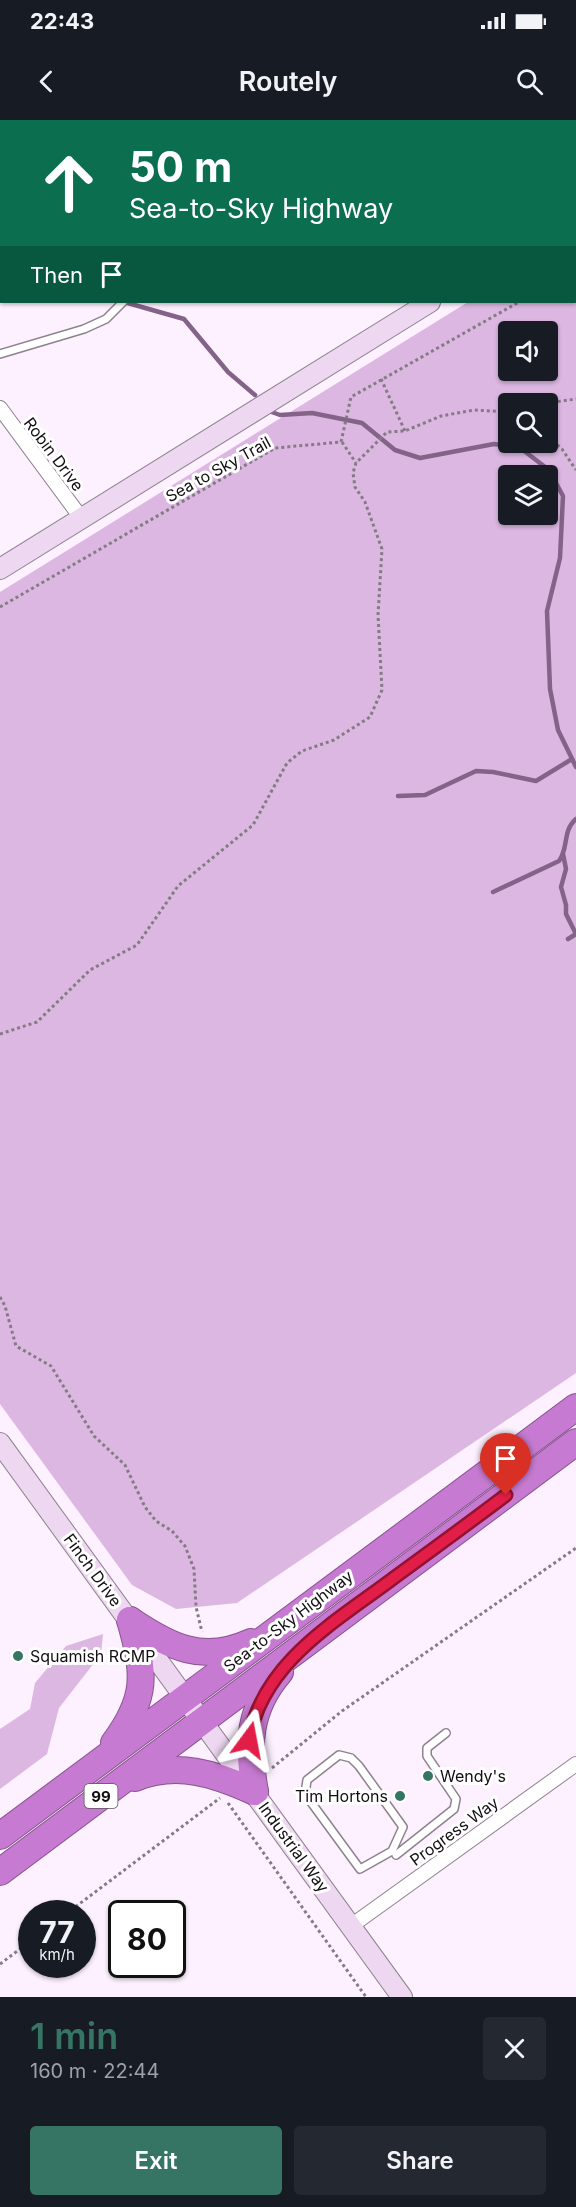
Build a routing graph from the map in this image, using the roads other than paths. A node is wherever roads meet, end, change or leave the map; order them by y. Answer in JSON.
{"nodes":[{"id":1,"x":122,"y":303,"type":"edge"},
{"id":2,"x":428,"y":303,"type":"edge"},
{"id":3,"x":0,"y":354,"type":"edge"},
{"id":4,"x":0,"y":408,"type":"edge"},
{"id":5,"x":82,"y":519,"type":"junction"},
{"id":6,"x":0,"y":569,"type":"edge"},
{"id":7,"x":576,"y":1407,"type":"edge"},
{"id":8,"x":576,"y":1442,"type":"edge"},
{"id":9,"x":0,"y":1443,"type":"edge"},
{"id":10,"x":130,"y":1620,"type":"junction"},
{"id":11,"x":276,"y":1630,"type":"junction"},
{"id":12,"x":302,"y":1646,"type":"junction"},
{"id":13,"x":186,"y":1697,"type":"junction"},
{"id":14,"x":203,"y":1720,"type":"junction"},
{"id":15,"x":446,"y":1733,"type":"dead end"},
{"id":16,"x":100,"y":1761,"type":"junction"},
{"id":17,"x":576,"y":1764,"type":"edge"},
{"id":18,"x":359,"y":1766,"type":"joint"},
{"id":19,"x":116,"y":1785,"type":"junction"},
{"id":20,"x":255,"y":1792,"type":"junction"},
{"id":21,"x":0,"y":1836,"type":"edge"},
{"id":22,"x":396,"y":1855,"type":"dead end"},
{"id":23,"x":0,"y":1872,"type":"edge"},
{"id":24,"x":351,"y":1926,"type":"junction"},
{"id":25,"x":402,"y":1997,"type":"edge"}],
"edges":[{"from":1,"to":3,"type":"lane"},
{"from":2,"to":5,"type":"street"},
{"from":4,"to":5,"type":"street","name":"Robin Drive"},
{"from":5,"to":6,"type":"street"},
{"from":7,"to":11,"type":"highway","name":"Sea-to-Sky Highway"},
{"from":8,"to":12,"type":"highway","name":"Sea-to-Sky Highway"},
{"from":9,"to":10,"type":"street","name":"Finch Drive"},
{"from":10,"to":11,"type":"highway"},
{"from":10,"to":13,"type":"street","name":"Finch Drive"},
{"from":10,"to":16,"type":"highway"},
{"from":11,"to":13,"type":"highway","name":"Sea-to-Sky Highway"},
{"from":12,"to":14,"type":"highway","name":"Sea-to-Sky Highway"},
{"from":12,"to":20,"type":"highway"},
{"from":13,"to":14,"type":"street","name":"Industrial Way"},
{"from":13,"to":16,"type":"highway","name":"Sea-to-Sky Highway"},
{"from":14,"to":19,"type":"highway","name":"Sea-to-Sky Highway","number":"99"},
{"from":14,"to":20,"type":"street","name":"Industrial Way"},
{"from":15,"to":22,"type":"lane"},
{"from":16,"to":21,"type":"highway","name":"Sea-to-Sky Highway"},
{"from":17,"to":24,"type":"street","name":"Progress Way"},
{"from":18,"to":18,"type":"lane"},
{"from":19,"to":20,"type":"highway"},
{"from":19,"to":23,"type":"highway","name":"Sea-to-Sky Highway","number":"99"},
{"from":20,"to":24,"type":"street","name":"Industrial Way"},
{"from":24,"to":25,"type":"street","name":"Industrial Way"}]}
